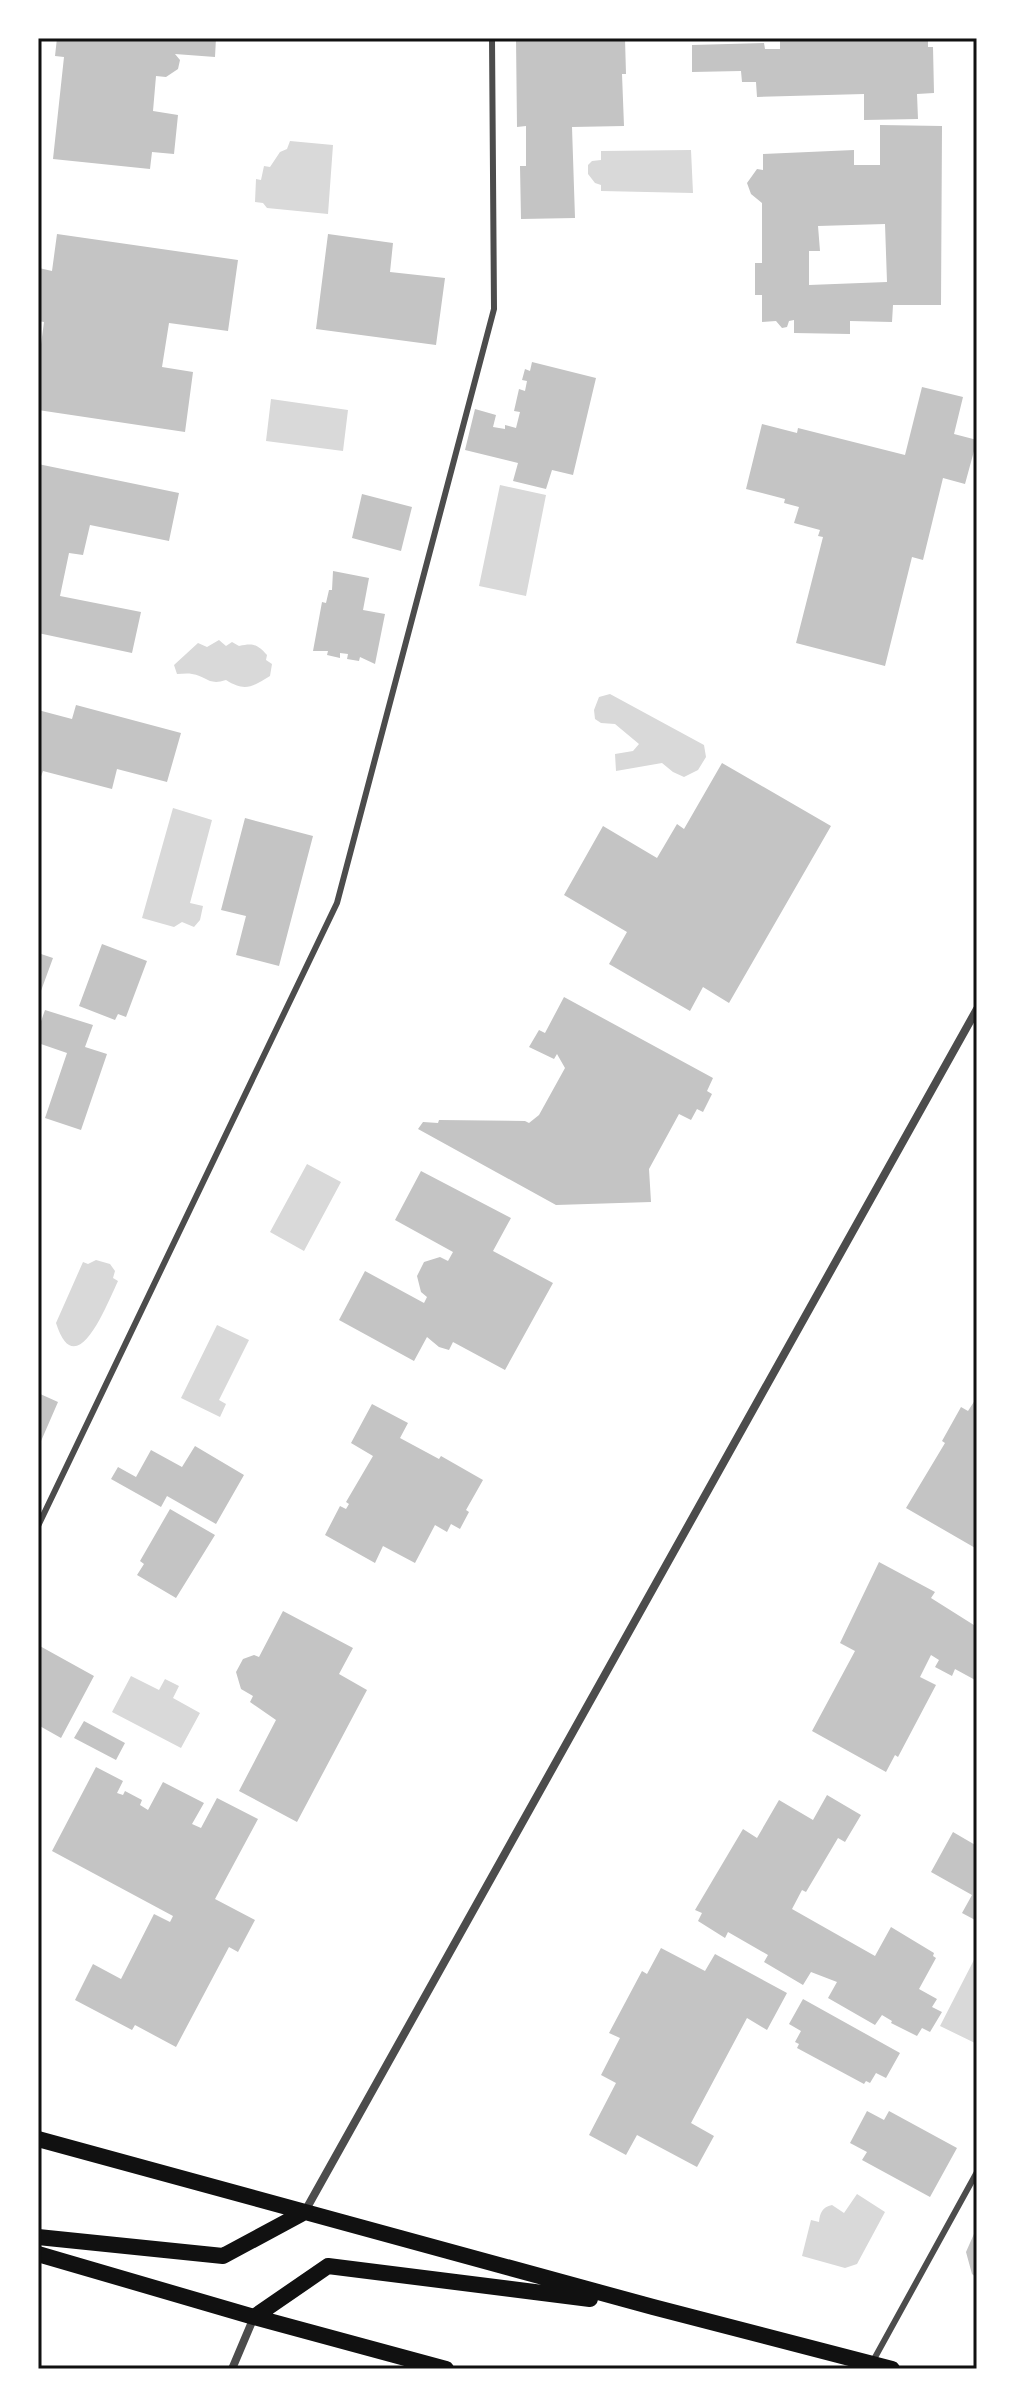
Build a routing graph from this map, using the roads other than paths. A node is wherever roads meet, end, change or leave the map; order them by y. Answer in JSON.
{"nodes":[{"id":1,"x":492,"y":38,"type":"edge"},
{"id":2,"x":977,"y":1009,"type":"edge"},
{"id":3,"x":38,"y":1526,"type":"edge"},
{"id":4,"x":38,"y":2139,"type":"edge"},
{"id":5,"x":977,"y":2172,"type":"edge"},
{"id":6,"x":303,"y":2213,"type":"junction"},
{"id":7,"x":38,"y":2237,"type":"edge"},
{"id":8,"x":38,"y":2254,"type":"edge"},
{"id":9,"x":653,"y":2307,"type":"junction"},
{"id":10,"x":254,"y":2317,"type":"junction"},
{"id":11,"x":872,"y":2364,"type":"junction"},
{"id":12,"x":232,"y":2369,"type":"edge"},
{"id":13,"x":446,"y":2369,"type":"edge"},
{"id":14,"x":892,"y":2369,"type":"edge"}],
"edges":[{"from":1,"to":3,"type":"lane"},
{"from":2,"to":6,"type":"street"},
{"from":4,"to":6,"type":"main road"},
{"from":5,"to":11,"type":"lane"},
{"from":6,"to":7,"type":"main road"},
{"from":6,"to":9,"type":"main road"},
{"from":8,"to":10,"type":"main road"},
{"from":9,"to":10,"type":"main road"},
{"from":9,"to":11,"type":"main road"},
{"from":10,"to":12,"type":"street"},
{"from":10,"to":13,"type":"main road"},
{"from":11,"to":14,"type":"main road"}]}
